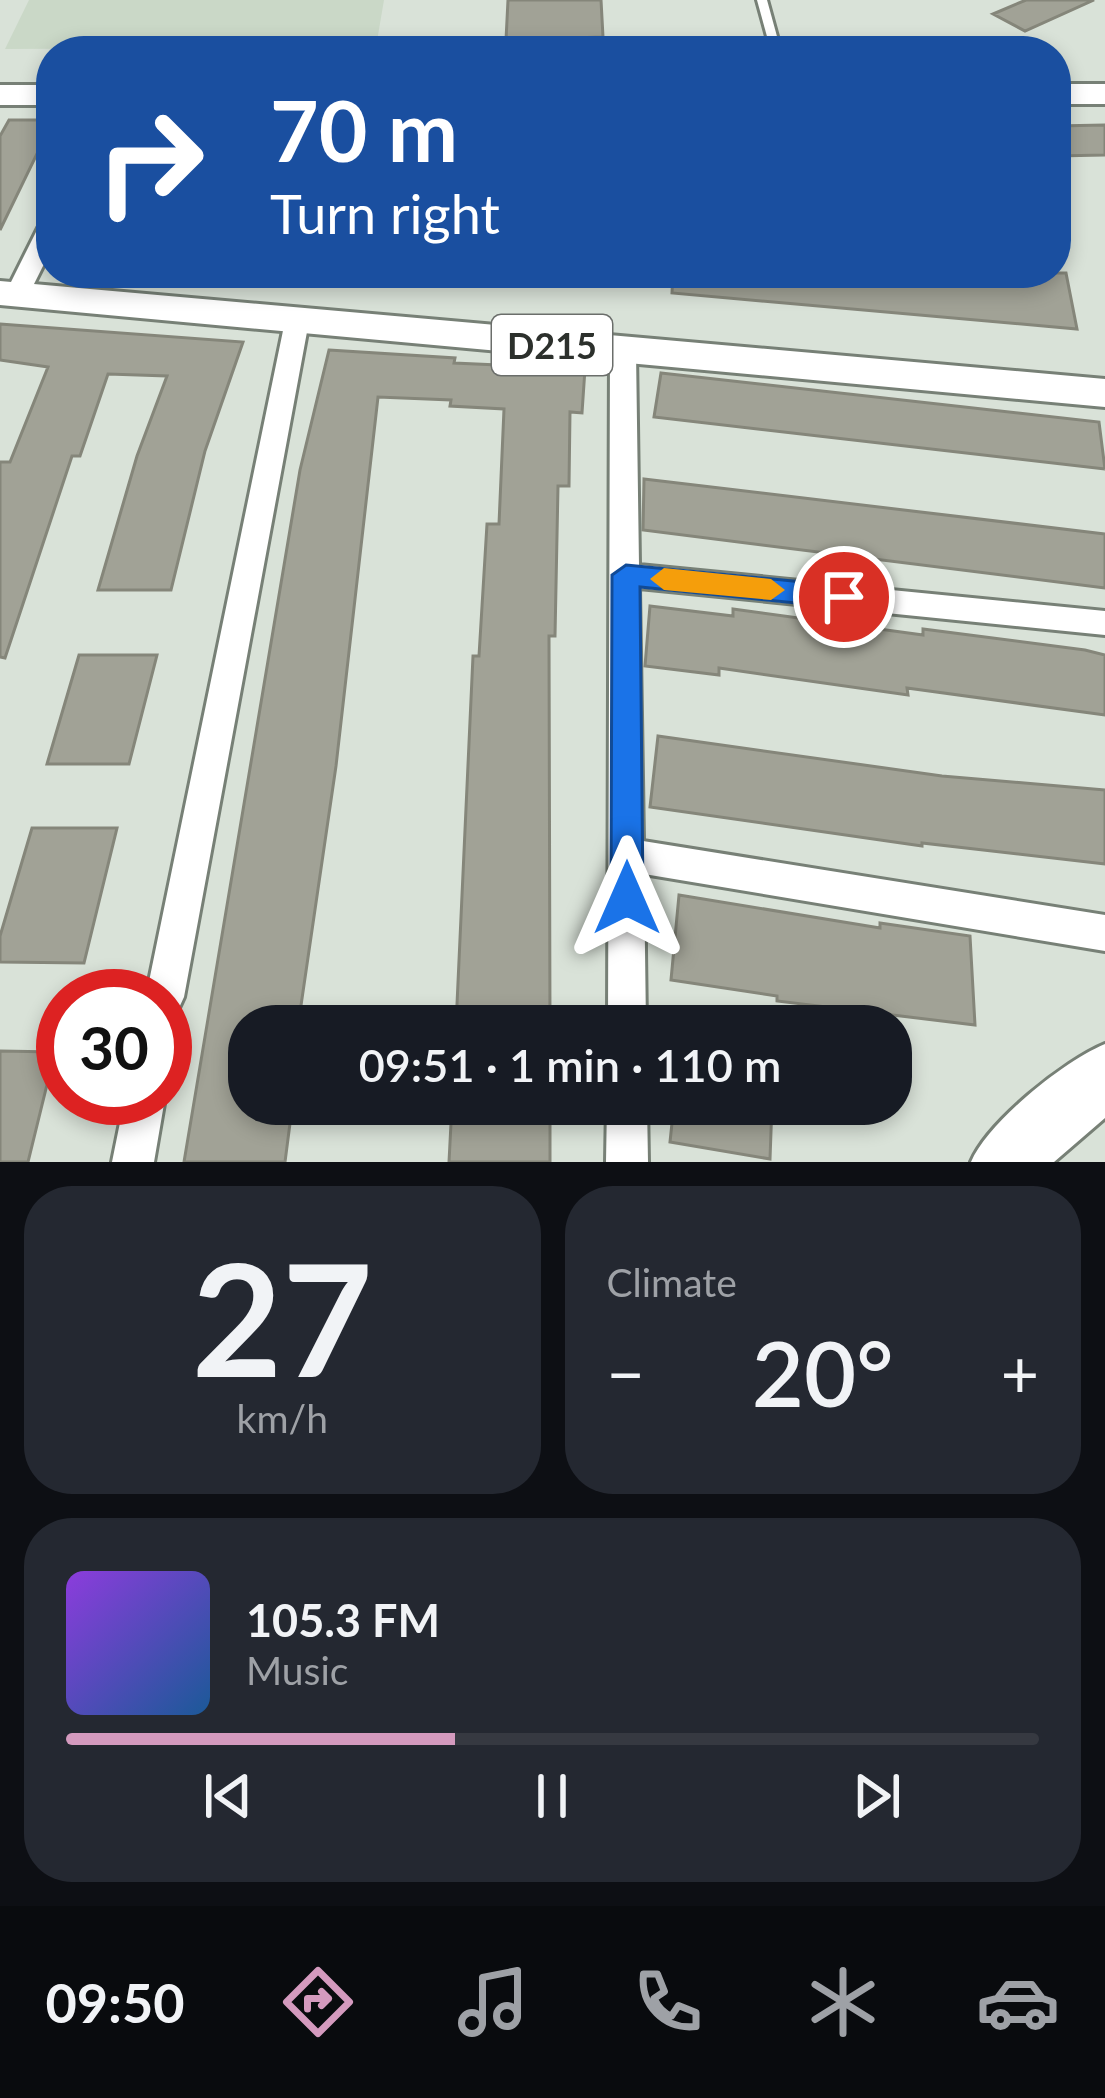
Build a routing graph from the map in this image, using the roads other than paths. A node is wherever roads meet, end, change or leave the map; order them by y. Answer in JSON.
{"nodes":[{"id":1,"x":762,"y":0,"type":"edge"},
{"id":2,"x":772,"y":36,"type":"edge"},
{"id":3,"x":1071,"y":94,"type":"edge"},
{"id":4,"x":1105,"y":94,"type":"edge"},
{"id":5,"x":0,"y":95,"type":"edge"},
{"id":6,"x":36,"y":95,"type":"edge"},
{"id":7,"x":36,"y":250,"type":"edge"},
{"id":8,"x":9,"y":293,"type":"edge"},
{"id":9,"x":297,"y":321,"type":"junction"},
{"id":10,"x":623,"y":352,"type":"junction"},
{"id":11,"x":1105,"y":393,"type":"edge"},
{"id":12,"x":626,"y":575,"type":"junction"},
{"id":13,"x":1105,"y":622,"type":"edge"},
{"id":14,"x":627,"y":855,"type":"junction"},
{"id":15,"x":1105,"y":933,"type":"edge"},
{"id":16,"x":170,"y":969,"type":"edge"},
{"id":17,"x":627,"y":1005,"type":"edge"},
{"id":18,"x":1105,"y":1076,"type":"edge"},
{"id":19,"x":140,"y":1125,"type":"edge"},
{"id":20,"x":627,"y":1125,"type":"edge"},
{"id":21,"x":133,"y":1162,"type":"edge"},
{"id":22,"x":627,"y":1162,"type":"edge"},
{"id":23,"x":1004,"y":1162,"type":"edge"}],
"edges":[{"from":1,"to":2,"type":"lane"},
{"from":3,"to":4,"type":"main road"},
{"from":5,"to":6,"type":"main road"},
{"from":7,"to":8,"type":"street"},
{"from":8,"to":9,"type":"main road","number":"D215"},
{"from":9,"to":10,"type":"main road","number":"D215"},
{"from":9,"to":16,"type":"street"},
{"from":10,"to":11,"type":"main road","number":"D215"},
{"from":10,"to":12,"type":"street"},
{"from":12,"to":13,"type":"street"},
{"from":12,"to":14,"type":"street"},
{"from":14,"to":15,"type":"street"},
{"from":14,"to":17,"type":"street"},
{"from":18,"to":23,"type":"main road"},
{"from":19,"to":21,"type":"street"},
{"from":20,"to":22,"type":"street"}]}
